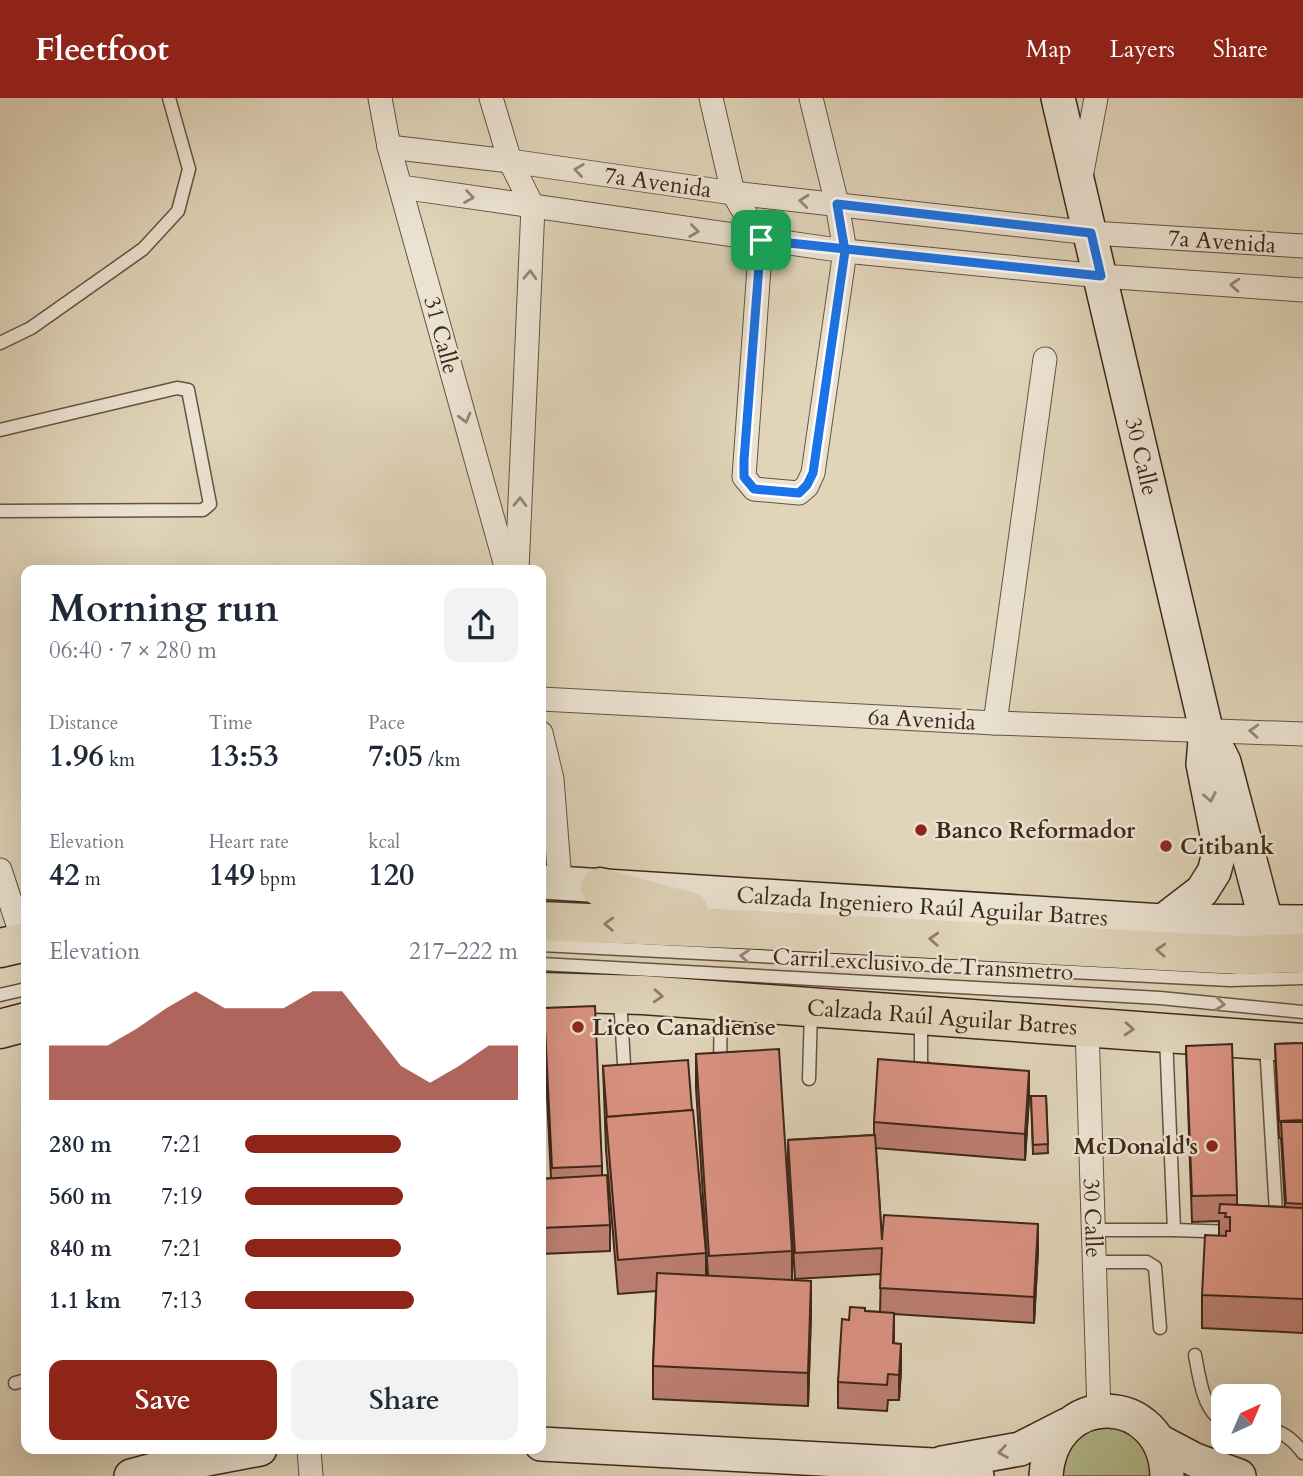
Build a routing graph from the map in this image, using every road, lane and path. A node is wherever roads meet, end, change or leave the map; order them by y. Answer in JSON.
{"nodes":[{"id":1,"x":169,"y":98,"type":"edge"},
{"id":2,"x":380,"y":98,"type":"edge"},
{"id":3,"x":491,"y":98,"type":"edge"},
{"id":4,"x":711,"y":98,"type":"edge"},
{"id":5,"x":811,"y":98,"type":"edge"},
{"id":6,"x":1058,"y":98,"type":"edge"},
{"id":7,"x":1096,"y":98,"type":"edge"},
{"id":8,"x":390,"y":147,"type":"junction"},
{"id":9,"x":510,"y":160,"type":"junction"},
{"id":10,"x":1079,"y":184,"type":"junction"},
{"id":11,"x":401,"y":187,"type":"junction"},
{"id":12,"x":733,"y":192,"type":"junction"},
{"id":13,"x":837,"y":204,"type":"junction"},
{"id":14,"x":533,"y":207,"type":"junction"},
{"id":15,"x":1091,"y":233,"type":"junction"},
{"id":16,"x":761,"y":240,"type":"junction"},
{"id":17,"x":1303,"y":246,"type":"edge"},
{"id":18,"x":845,"y":251,"type":"junction"},
{"id":19,"x":1101,"y":276,"type":"junction"},
{"id":20,"x":1303,"y":290,"type":"edge"},
{"id":21,"x":0,"y":343,"type":"edge"},
{"id":22,"x":1045,"y":359,"type":"dead end"},
{"id":23,"x":0,"y":430,"type":"edge"},
{"id":24,"x":0,"y":511,"type":"edge"},
{"id":25,"x":506,"y":565,"type":"edge"},
{"id":26,"x":517,"y":565,"type":"edge"},
{"id":27,"x":546,"y":699,"type":"edge"},
{"id":28,"x":995,"y":723,"type":"junction"},
{"id":29,"x":1206,"y":729,"type":"junction"},
{"id":30,"x":1303,"y":734,"type":"edge"},
{"id":31,"x":546,"y":754,"type":"edge"},
{"id":32,"x":0,"y":870,"type":"edge"},
{"id":33,"x":551,"y":882,"type":"edge"},
{"id":34,"x":600,"y":887,"type":"junction"},
{"id":35,"x":546,"y":921,"type":"edge"},
{"id":36,"x":1163,"y":921,"type":"junction"},
{"id":37,"x":1266,"y":921,"type":"junction"},
{"id":38,"x":1303,"y":922,"type":"edge"},
{"id":39,"x":759,"y":929,"type":"junction"},
{"id":40,"x":17,"y":944,"type":"edge"},
{"id":41,"x":546,"y":945,"type":"edge"},
{"id":42,"x":1303,"y":953,"type":"edge"},
{"id":43,"x":546,"y":964,"type":"edge"},
{"id":44,"x":1303,"y":978,"type":"edge"},
{"id":45,"x":21,"y":990,"type":"edge"},
{"id":46,"x":546,"y":992,"type":"edge"},
{"id":47,"x":620,"y":994,"type":"junction"},
{"id":48,"x":0,"y":995,"type":"edge"},
{"id":49,"x":721,"y":1000,"type":"junction"},
{"id":50,"x":811,"y":1007,"type":"junction"},
{"id":51,"x":1303,"y":1012,"type":"edge"},
{"id":52,"x":921,"y":1014,"type":"junction"},
{"id":53,"x":21,"y":1023,"type":"edge"},
{"id":54,"x":1087,"y":1026,"type":"junction"},
{"id":55,"x":0,"y":1029,"type":"edge"},
{"id":56,"x":1166,"y":1032,"type":"junction"},
{"id":57,"x":1266,"y":1039,"type":"junction"},
{"id":58,"x":1303,"y":1043,"type":"edge"},
{"id":59,"x":809,"y":1079,"type":"dead end"},
{"id":60,"x":947,"y":1079,"type":"edge"},
{"id":61,"x":719,"y":1081,"type":"edge"},
{"id":62,"x":626,"y":1086,"type":"edge"},
{"id":63,"x":1094,"y":1230,"type":"junction"},
{"id":64,"x":1174,"y":1230,"type":"junction"},
{"id":65,"x":1241,"y":1232,"type":"edge"},
{"id":66,"x":1266,"y":1233,"type":"edge"},
{"id":67,"x":1095,"y":1262,"type":"junction"},
{"id":68,"x":1160,"y":1328,"type":"dead end"},
{"id":69,"x":1195,"y":1355,"type":"dead end"},
{"id":70,"x":1211,"y":1406,"type":"edge"},
{"id":71,"x":1100,"y":1412,"type":"junction"},
{"id":72,"x":1065,"y":1426,"type":"junction"},
{"id":73,"x":1281,"y":1434,"type":"edge"},
{"id":74,"x":1159,"y":1441,"type":"junction"},
{"id":75,"x":546,"y":1444,"type":"edge"},
{"id":76,"x":1303,"y":1453,"type":"edge"},
{"id":77,"x":223,"y":1454,"type":"edge"},
{"id":78,"x":309,"y":1454,"type":"edge"},
{"id":79,"x":933,"y":1465,"type":"junction"},
{"id":80,"x":131,"y":1476,"type":"edge"},
{"id":81,"x":311,"y":1476,"type":"edge"},
{"id":82,"x":977,"y":1476,"type":"edge"},
{"id":83,"x":1046,"y":1476,"type":"edge"},
{"id":84,"x":1167,"y":1476,"type":"edge"},
{"id":85,"x":1233,"y":1476,"type":"edge"},
{"id":86,"x":1239,"y":1476,"type":"edge"}],
"edges":[{"from":1,"to":21,"type":"lane"},
{"from":2,"to":8,"type":"street","name":"31 Calle"},
{"from":3,"to":9,"type":"street"},
{"from":4,"to":12,"type":"street"},
{"from":5,"to":13,"type":"street"},
{"from":6,"to":10,"type":"street","name":"30 Calle"},
{"from":7,"to":10,"type":"street","name":"30 Calle"},
{"from":8,"to":9,"type":"street","name":"7a Avenida"},
{"from":8,"to":11,"type":"street","name":"31 Calle"},
{"from":12,"to":9,"type":"street","name":"7a Avenida","one_way":true},
{"from":9,"to":14,"type":"street"},
{"from":10,"to":15,"type":"street","name":"30 Calle"},
{"from":11,"to":14,"type":"street","name":"7a Avenida","one_way":true},
{"from":11,"to":25,"type":"street","name":"31 Calle","one_way":true},
{"from":13,"to":12,"type":"street","name":"7a Avenida","one_way":true},
{"from":12,"to":16,"type":"street"},
{"from":13,"to":15,"type":"street","name":"7a Avenida"},
{"from":13,"to":18,"type":"street"},
{"from":14,"to":16,"type":"street","name":"7a Avenida","one_way":true},
{"from":26,"to":14,"type":"street","one_way":true},
{"from":15,"to":17,"type":"street","name":"7a Avenida"},
{"from":15,"to":19,"type":"street","name":"30 Calle"},
{"from":16,"to":18,"type":"street","name":"7a Avenida"},
{"from":16,"to":18,"type":"street"},
{"from":18,"to":19,"type":"street","name":"7a Avenida"},
{"from":20,"to":19,"type":"street","name":"7a Avenida","one_way":true},
{"from":19,"to":29,"type":"street","name":"30 Calle"},
{"from":22,"to":28,"type":"street"},
{"from":23,"to":24,"type":"lane"},
{"from":27,"to":28,"type":"street","name":"6a Avenida"},
{"from":28,"to":29,"type":"street","name":"6a Avenida"},
{"from":30,"to":29,"type":"street","name":"6a Avenida","one_way":true},
{"from":29,"to":36,"type":"street","name":"30 Calle","one_way":true},
{"from":29,"to":37,"type":"street","name":"30 Calle"},
{"from":31,"to":33,"type":"street"},
{"from":32,"to":40,"type":"street"},
{"from":33,"to":34,"type":"street","name":"Calzada Ingeniero Raúl Aguilar Batres"},
{"from":34,"to":36,"type":"street","name":"Calzada Ingeniero Raúl Aguilar Batres"},
{"from":34,"to":39,"type":"highway"},
{"from":39,"to":35,"type":"highway","one_way":true},
{"from":36,"to":37,"type":"street","name":"Calzada Ingeniero Raúl Aguilar Batres"},
{"from":37,"to":38,"type":"street","name":"Calzada Ingeniero Raúl Aguilar Batres"},
{"from":42,"to":39,"type":"highway","one_way":true},
{"from":44,"to":41,"type":"lane","name":"Carril exclusivo de Transmetro","one_way":true},
{"from":43,"to":51,"type":"lane","name":"Carril exclusivo de Transmetro","one_way":true},
{"from":45,"to":48,"type":"lane"},
{"from":46,"to":47,"type":"highway","name":"Calzada Raúl Aguilar Batres"},
{"from":47,"to":49,"type":"highway","name":"Calzada Raúl Aguilar Batres","one_way":true},
{"from":47,"to":62,"type":"lane"},
{"from":49,"to":50,"type":"highway","name":"Calzada Raúl Aguilar Batres"},
{"from":49,"to":61,"type":"lane"},
{"from":50,"to":52,"type":"highway","name":"Calzada Raúl Aguilar Batres"},
{"from":50,"to":59,"type":"lane"},
{"from":52,"to":54,"type":"highway","name":"Calzada Raúl Aguilar Batres"},
{"from":52,"to":60,"type":"lane"},
{"from":53,"to":55,"type":"highway"},
{"from":54,"to":56,"type":"highway","name":"Calzada Raúl Aguilar Batres","one_way":true},
{"from":54,"to":63,"type":"street","name":"30 Calle"},
{"from":56,"to":57,"type":"highway","name":"Calzada Raúl Aguilar Batres"},
{"from":56,"to":64,"type":"lane"},
{"from":57,"to":58,"type":"highway","name":"Calzada Raúl Aguilar Batres"},
{"from":57,"to":66,"type":"lane"},
{"from":63,"to":64,"type":"lane"},
{"from":63,"to":67,"type":"street","name":"30 Calle"},
{"from":64,"to":65,"type":"lane"},
{"from":67,"to":68,"type":"lane"},
{"from":67,"to":71,"type":"street","name":"30 Calle"},
{"from":69,"to":70,"type":"lane"},
{"from":71,"to":72,"type":"street"},
{"from":71,"to":74,"type":"street"},
{"from":72,"to":79,"type":"street","one_way":true},
{"from":72,"to":83,"type":"street"},
{"from":73,"to":76,"type":"lane"},
{"from":74,"to":84,"type":"street"},
{"from":74,"to":85,"type":"street"},
{"from":75,"to":79,"type":"street"},
{"from":77,"to":80,"type":"street"},
{"from":78,"to":81,"type":"street"},
{"from":79,"to":82,"type":"street"},
{"from":85,"to":86,"type":"street"}]}
